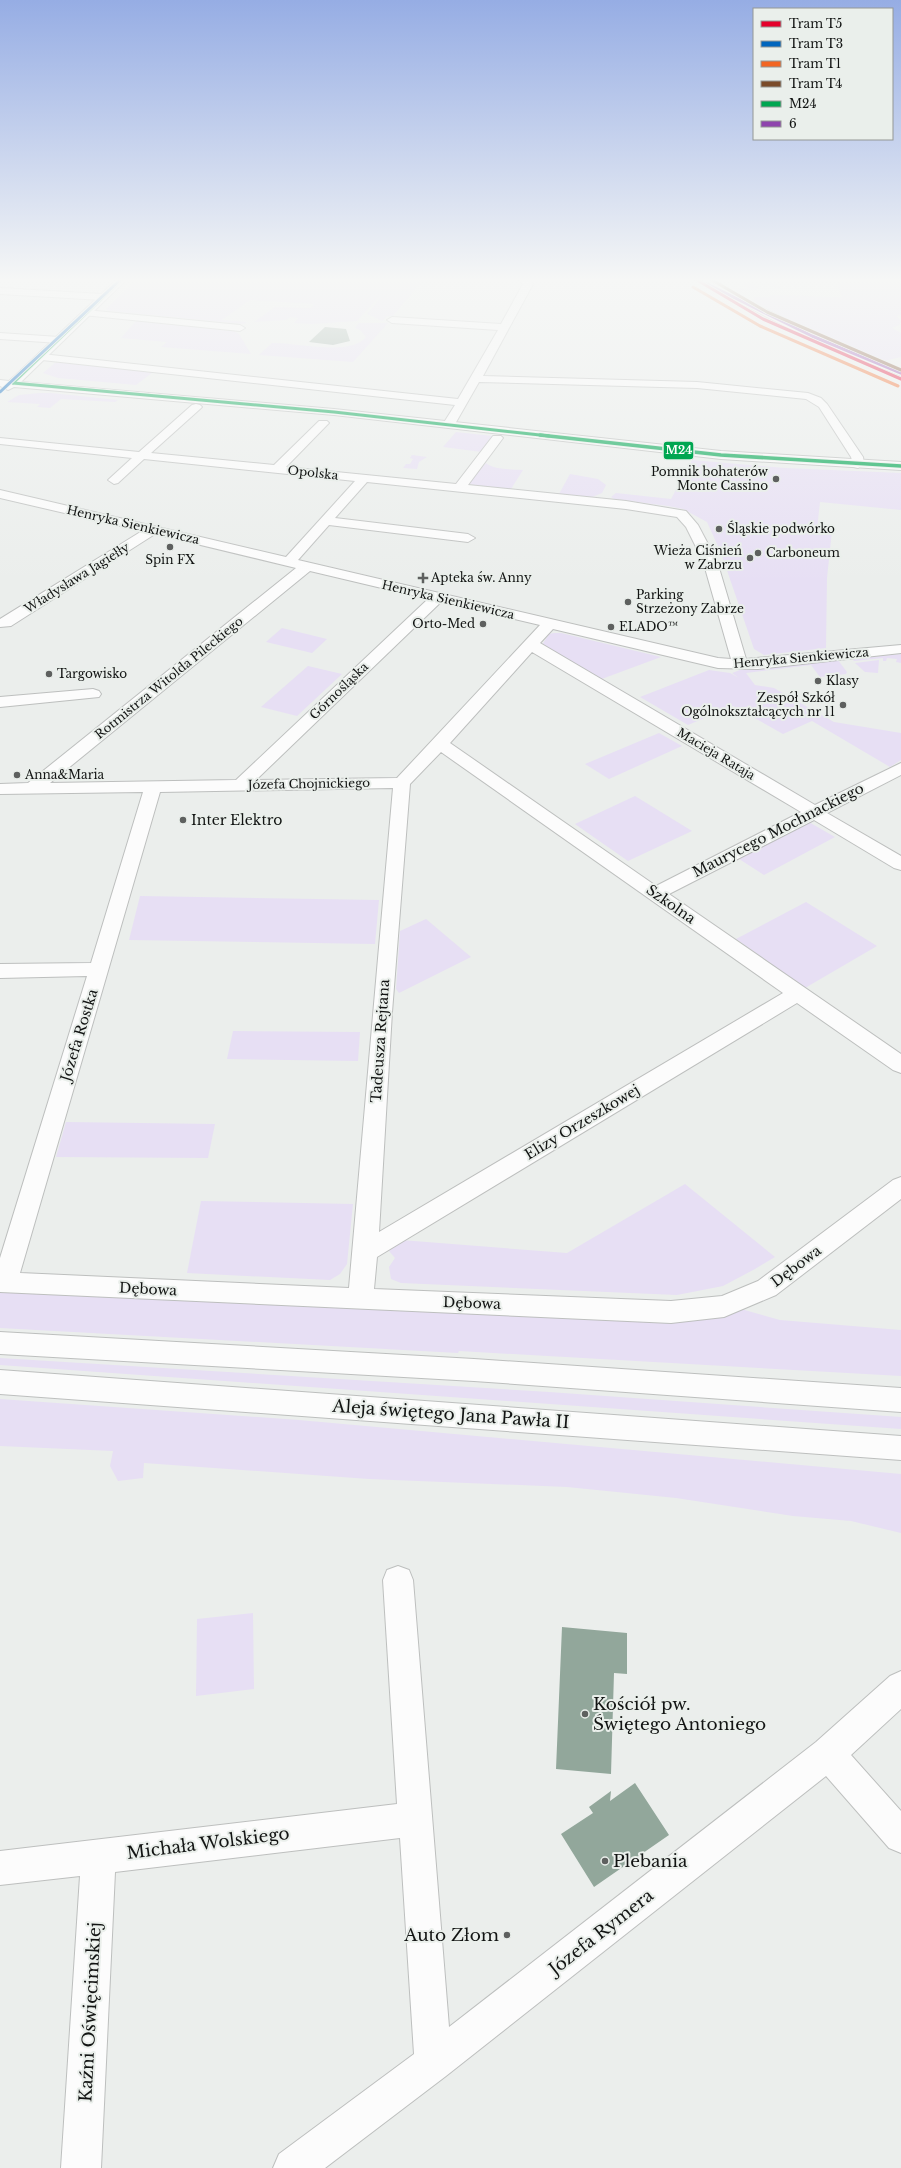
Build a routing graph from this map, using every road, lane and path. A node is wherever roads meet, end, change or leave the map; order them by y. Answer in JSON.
{"nodes":[{"id":1,"x":263,"y":381,"type":"edge"},
{"id":2,"x":475,"y":381,"type":"edge"},
{"id":3,"x":572,"y":381,"type":"edge"},
{"id":4,"x":0,"y":382,"type":"edge"},
{"id":5,"x":13,"y":383,"type":"junction"},
{"id":6,"x":0,"y":394,"type":"edge"},
{"id":7,"x":462,"y":403,"type":"junction"},
{"id":8,"x":196,"y":408,"type":"dead end"},
{"id":9,"x":323,"y":423,"type":"dead end"},
{"id":10,"x":449,"y":424,"type":"junction"},
{"id":11,"x":497,"y":438,"type":"dead end"},
{"id":12,"x":0,"y":442,"type":"edge"},
{"id":13,"x":141,"y":456,"type":"junction"},
{"id":14,"x":858,"y":464,"type":"junction"},
{"id":15,"x":901,"y":466,"type":"edge"},
{"id":16,"x":277,"y":470,"type":"junction"},
{"id":17,"x":364,"y":478,"type":"junction"},
{"id":18,"x":114,"y":480,"type":"dead end"},
{"id":19,"x":459,"y":488,"type":"junction"},
{"id":20,"x":0,"y":494,"type":"edge"},
{"id":21,"x":327,"y":521,"type":"junction"},
{"id":22,"x":153,"y":530,"type":"junction"},
{"id":23,"x":468,"y":538,"type":"dead end"},
{"id":24,"x":289,"y":562,"type":"junction"},
{"id":25,"x":306,"y":566,"type":"junction"},
{"id":26,"x":437,"y":598,"type":"junction"},
{"id":27,"x":0,"y":623,"type":"edge"},
{"id":28,"x":549,"y":624,"type":"junction"},
{"id":29,"x":530,"y":644,"type":"junction"},
{"id":30,"x":901,"y":648,"type":"edge"},
{"id":31,"x":740,"y":664,"type":"junction"},
{"id":32,"x":93,"y":694,"type":"dead end"},
{"id":33,"x":0,"y":702,"type":"edge"},
{"id":34,"x":440,"y":744,"type":"junction"},
{"id":35,"x":901,"y":768,"type":"edge"},
{"id":36,"x":402,"y":783,"type":"junction"},
{"id":37,"x":242,"y":784,"type":"junction"},
{"id":38,"x":153,"y":787,"type":"junction"},
{"id":39,"x":0,"y":789,"type":"edge"},
{"id":40,"x":32,"y":789,"type":"junction"},
{"id":41,"x":814,"y":812,"type":"junction"},
{"id":42,"x":901,"y":864,"type":"edge"},
{"id":43,"x":655,"y":894,"type":"junction"},
{"id":44,"x":98,"y":969,"type":"junction"},
{"id":45,"x":0,"y":971,"type":"edge"},
{"id":46,"x":798,"y":993,"type":"junction"},
{"id":47,"x":901,"y":1065,"type":"edge"},
{"id":48,"x":901,"y":1186,"type":"edge"},
{"id":49,"x":365,"y":1252,"type":"junction"},
{"id":50,"x":5,"y":1283,"type":"joint"},
{"id":51,"x":360,"y":1299,"type":"junction"},
{"id":52,"x":0,"y":1343,"type":"edge"},
{"id":53,"x":0,"y":1382,"type":"edge"},
{"id":54,"x":901,"y":1400,"type":"edge"},
{"id":55,"x":901,"y":1448,"type":"edge"},
{"id":56,"x":398,"y":1580,"type":"dead end"},
{"id":57,"x":901,"y":1687,"type":"edge"},
{"id":58,"x":828,"y":1754,"type":"junction"},
{"id":59,"x":415,"y":1819,"type":"junction"},
{"id":60,"x":901,"y":1836,"type":"edge"},
{"id":61,"x":99,"y":1856,"type":"junction"},
{"id":62,"x":0,"y":1868,"type":"edge"},
{"id":63,"x":433,"y":2063,"type":"junction"},
{"id":64,"x":81,"y":2168,"type":"edge"},
{"id":65,"x":294,"y":2168,"type":"edge"}],
"edges":[{"from":1,"to":7,"type":"street"},
{"from":2,"to":7,"type":"street"},
{"from":3,"to":14,"type":"street"},
{"from":4,"to":5,"type":"street"},
{"from":5,"to":6,"type":"street"},
{"from":5,"to":10,"type":"street"},
{"from":7,"to":10,"type":"street"},
{"from":8,"to":13,"type":"street"},
{"from":9,"to":16,"type":"street"},
{"from":10,"to":14,"type":"street"},
{"from":11,"to":19,"type":"street"},
{"from":12,"to":13,"type":"street","name":"Opolska"},
{"from":13,"to":16,"type":"street","name":"Opolska"},
{"from":13,"to":18,"type":"street"},
{"from":14,"to":15,"type":"street"},
{"from":16,"to":17,"type":"street","name":"Opolska"},
{"from":17,"to":19,"type":"street","name":"Opolska"},
{"from":17,"to":21,"type":"street"},
{"from":19,"to":31,"type":"street","name":"Opolska"},
{"from":20,"to":22,"type":"street","name":"Henryka Sienkiewicza"},
{"from":21,"to":23,"type":"street"},
{"from":21,"to":24,"type":"street"},
{"from":22,"to":24,"type":"street","name":"Henryka Sienkiewicza"},
{"from":22,"to":27,"type":"street","name":"Władysława Jagiełły"},
{"from":24,"to":25,"type":"street","name":"Henryka Sienkiewicza"},
{"from":25,"to":26,"type":"street","name":"Henryka Sienkiewicza"},
{"from":25,"to":40,"type":"street","name":"Rotmistrza Witolda Pileckiego"},
{"from":26,"to":28,"type":"street","name":"Henryka Sienkiewicza"},
{"from":26,"to":37,"type":"street","name":"Górnośląska"},
{"from":28,"to":29,"type":"street"},
{"from":28,"to":31,"type":"street","name":"Henryka Sienkiewicza"},
{"from":29,"to":34,"type":"street"},
{"from":29,"to":41,"type":"street","name":"Macieja Rataja"},
{"from":30,"to":31,"type":"street","name":"Henryka Sienkiewicza"},
{"from":32,"to":33,"type":"street"},
{"from":34,"to":36,"type":"street"},
{"from":34,"to":43,"type":"street","name":"Szkolna"},
{"from":35,"to":41,"type":"street","name":"Maurycego Mochnackiego"},
{"from":36,"to":37,"type":"street","name":"Józefa Chojnickiego"},
{"from":36,"to":49,"type":"street","name":"Tadeusza Rejtana"},
{"from":37,"to":38,"type":"street","name":"Józefa Chojnickiego"},
{"from":38,"to":40,"type":"street","name":"Józefa Chojnickiego"},
{"from":38,"to":44,"type":"street","name":"Józefa Rostka"},
{"from":39,"to":40,"type":"street","name":"Józefa Chojnickiego"},
{"from":41,"to":42,"type":"street","name":"Macieja Rataja"},
{"from":41,"to":43,"type":"street","name":"Maurycego Mochnackiego"},
{"from":43,"to":46,"type":"street","name":"Szkolna"},
{"from":44,"to":45,"type":"street"},
{"from":44,"to":50,"type":"street","name":"Józefa Rostka"},
{"from":46,"to":47,"type":"street","name":"Szkolna"},
{"from":46,"to":49,"type":"street","name":"Elizy Orzeszkowej"},
{"from":48,"to":51,"type":"street","name":"Dębowa"},
{"from":49,"to":51,"type":"street","name":"Tadeusza Rejtana"},
{"from":50,"to":51,"type":"street","name":"Dębowa"},
{"from":52,"to":54,"type":"street"},
{"from":53,"to":55,"type":"street","name":"Aleja świętego Jana Pawła II"},
{"from":56,"to":59,"type":"street"},
{"from":57,"to":58,"type":"street","name":"Józefa Rymera"},
{"from":58,"to":60,"type":"street"},
{"from":58,"to":63,"type":"street","name":"Józefa Rymera"},
{"from":59,"to":61,"type":"street","name":"Michała Wolskiego"},
{"from":59,"to":63,"type":"street"},
{"from":61,"to":62,"type":"street","name":"Michała Wolskiego"},
{"from":61,"to":64,"type":"street","name":"Kaźni Oświęcimskiej"},
{"from":63,"to":65,"type":"street","name":"Józefa Rymera"}]}
